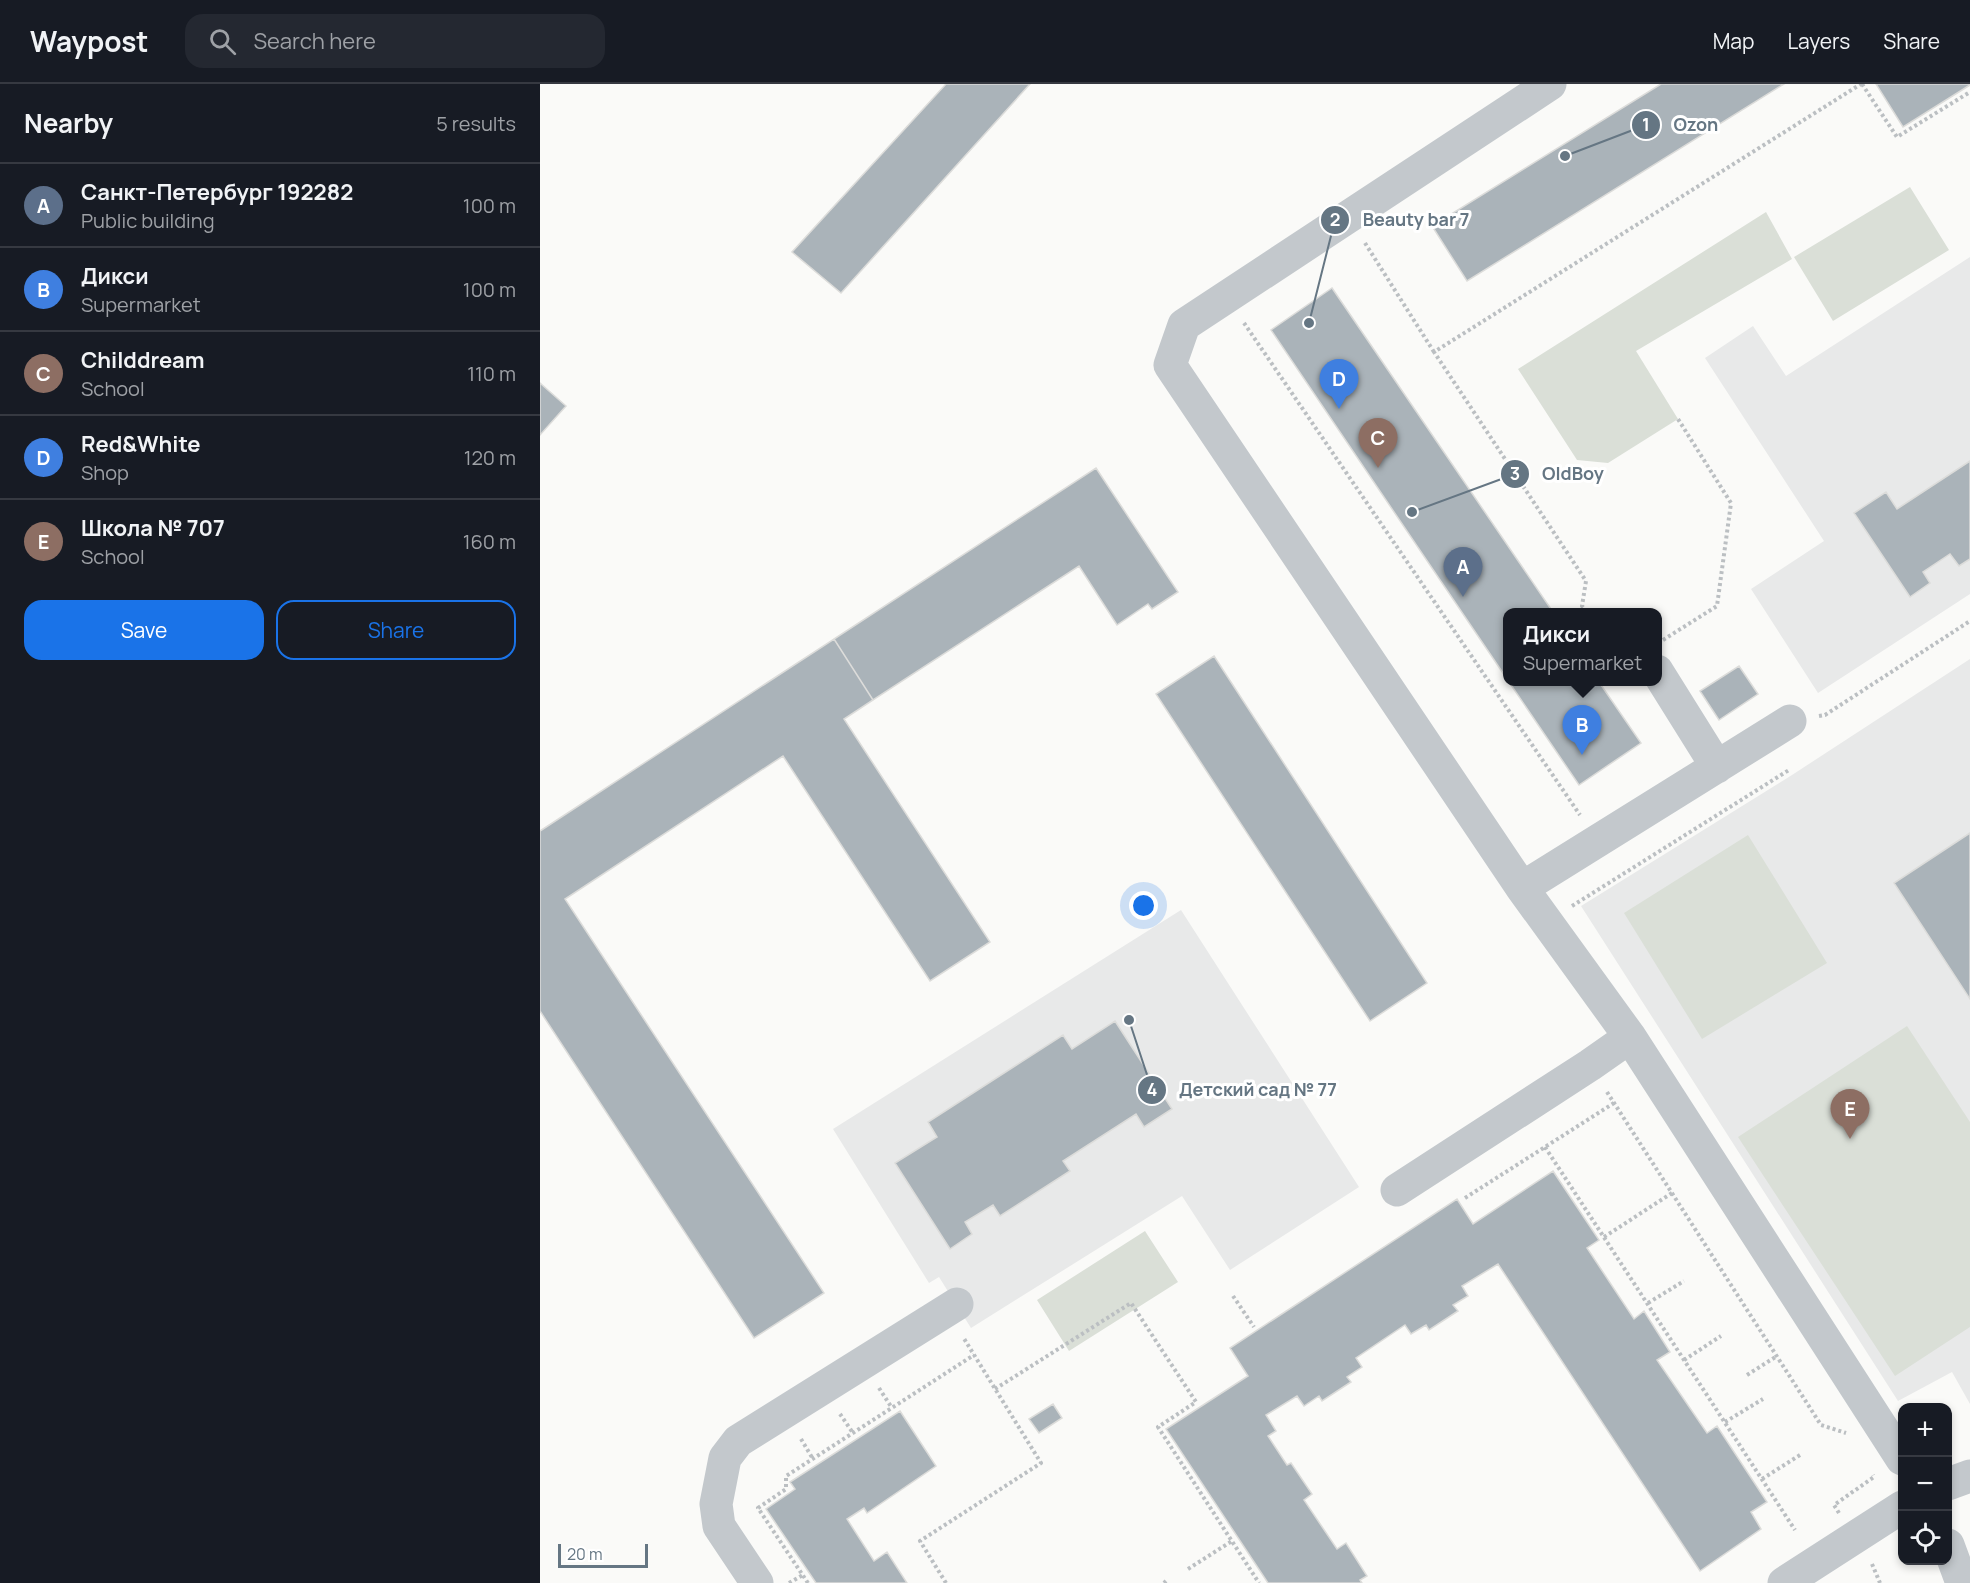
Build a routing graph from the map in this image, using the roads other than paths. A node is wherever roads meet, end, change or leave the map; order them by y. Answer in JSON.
{"nodes":[{"id":1,"x":1550,"y":84,"type":"edge"},
{"id":2,"x":1662,"y":679,"type":"edge"},
{"id":3,"x":1790,"y":721,"type":"road end"},
{"id":4,"x":1717,"y":767,"type":"junction"},
{"id":5,"x":1522,"y":888,"type":"junction"},
{"id":6,"x":1629,"y":1037,"type":"junction"},
{"id":7,"x":1397,"y":1190,"type":"dead end"},
{"id":8,"x":952,"y":1307,"type":"road end"},
{"id":9,"x":1900,"y":1457,"type":"edge"},
{"id":10,"x":1970,"y":1476,"type":"edge"},
{"id":11,"x":1952,"y":1482,"type":"edge"},
{"id":12,"x":1898,"y":1510,"type":"edge"},
{"id":13,"x":1952,"y":1558,"type":"edge"},
{"id":14,"x":757,"y":1583,"type":"edge"},
{"id":15,"x":1784,"y":1583,"type":"edge"},
{"id":16,"x":1962,"y":1583,"type":"edge"}],
"edges":[{"from":1,"to":5,"type":"street"},
{"from":2,"to":4,"type":"street"},
{"from":3,"to":4,"type":"street"},
{"from":4,"to":5,"type":"street"},
{"from":5,"to":6,"type":"street"},
{"from":6,"to":7,"type":"street"},
{"from":6,"to":9,"type":"street"},
{"from":8,"to":14,"type":"street"},
{"from":10,"to":11,"type":"street"},
{"from":12,"to":15,"type":"street"},
{"from":13,"to":16,"type":"street"}]}
